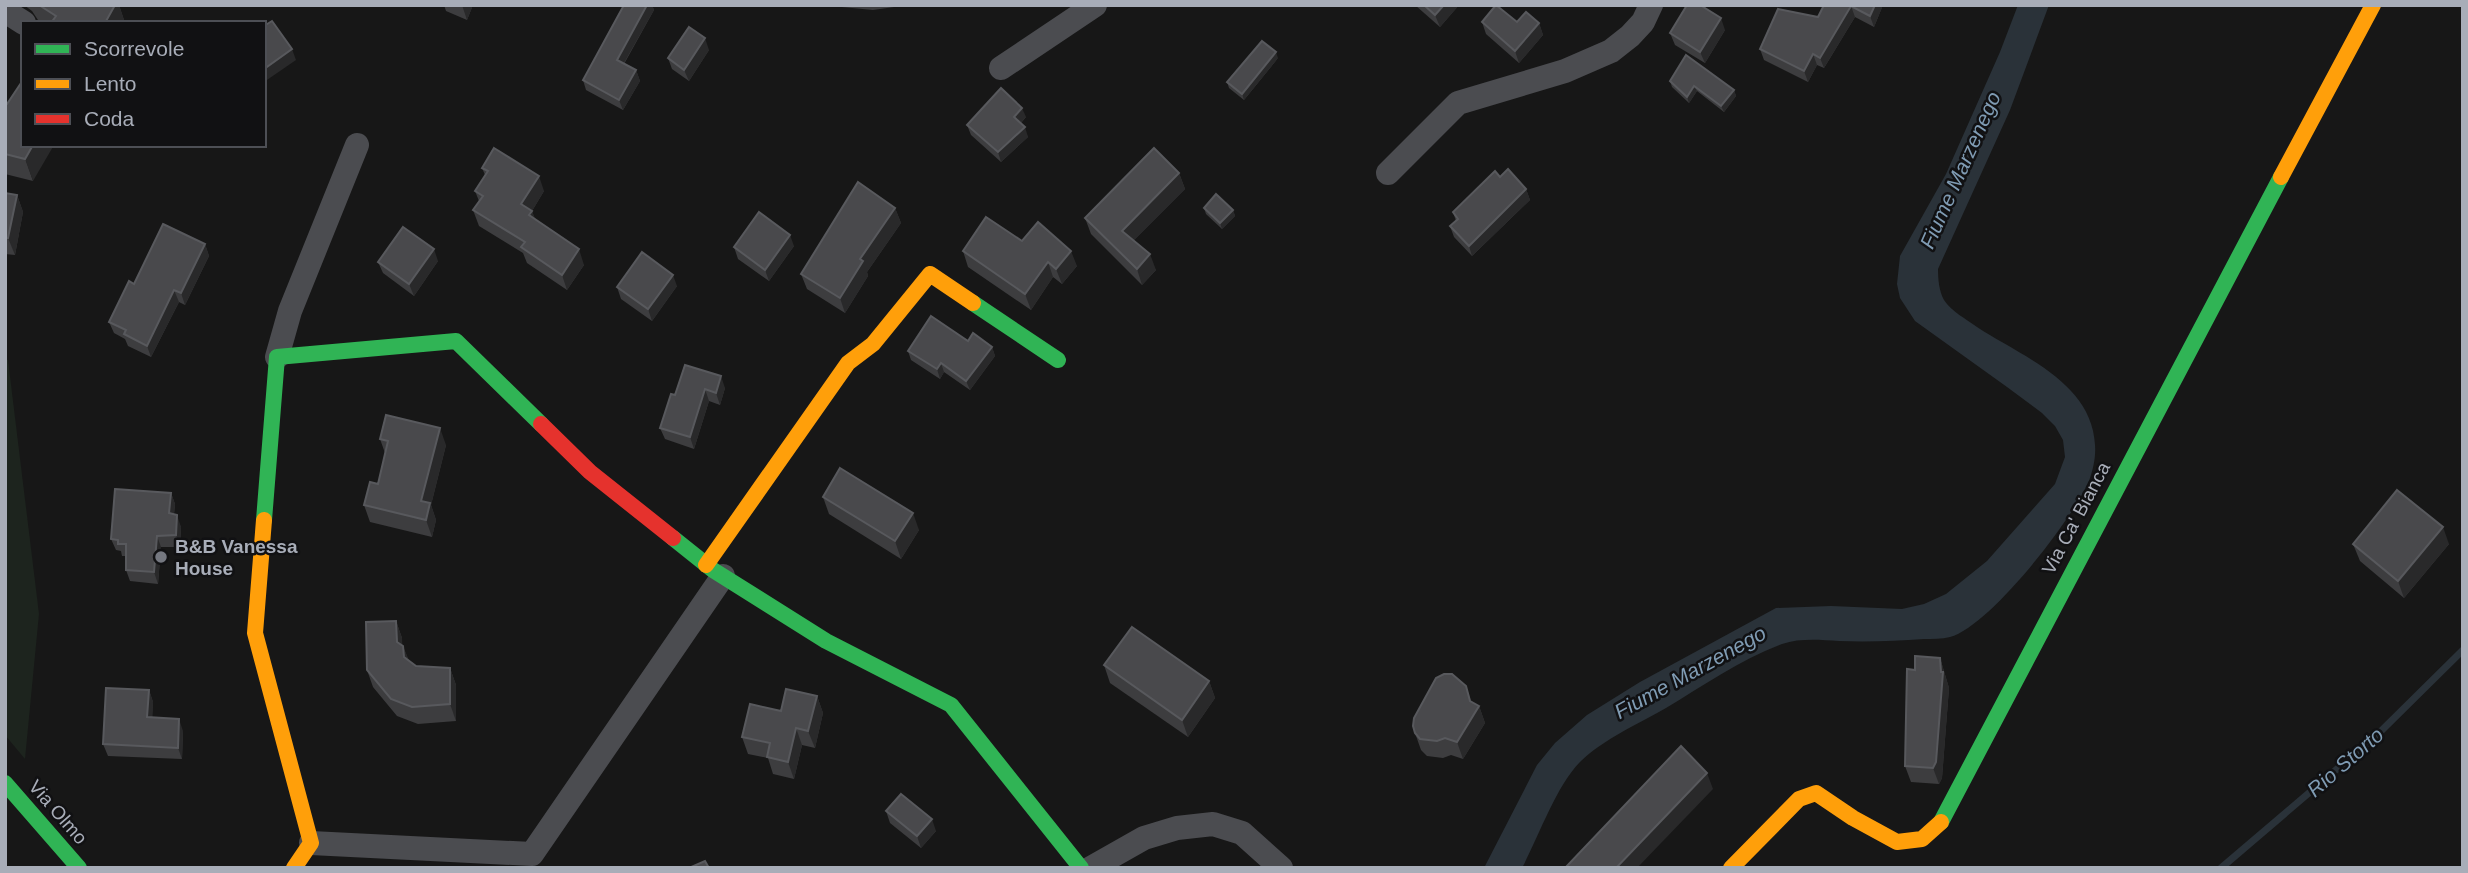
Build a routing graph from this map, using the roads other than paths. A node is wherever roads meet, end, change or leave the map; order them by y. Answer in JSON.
{"nodes":[{"id":1,"x":1095,"y":5,"type":"edge"},
{"id":2,"x":1651,"y":5,"type":"edge"},
{"id":3,"x":2373,"y":5,"type":"edge"},
{"id":4,"x":5,"y":11,"type":"edge"},
{"id":5,"x":21,"y":21,"type":"edge"},
{"id":6,"x":1001,"y":68,"type":"dead end"},
{"id":7,"x":357,"y":145,"type":"dead end"},
{"id":8,"x":1388,"y":173,"type":"dead end"},
{"id":9,"x":277,"y":358,"type":"junction"},
{"id":10,"x":1058,"y":360,"type":"dead end"},
{"id":11,"x":715,"y":570,"type":"junction"},
{"id":12,"x":5,"y":783,"type":"edge"},
{"id":13,"x":311,"y":843,"type":"junction"},
{"id":14,"x":536,"y":861,"type":"edge"},
{"id":15,"x":79,"y":868,"type":"edge"},
{"id":16,"x":295,"y":868,"type":"edge"},
{"id":17,"x":1081,"y":868,"type":"edge"},
{"id":18,"x":1091,"y":868,"type":"edge"},
{"id":19,"x":1281,"y":868,"type":"edge"},
{"id":20,"x":1731,"y":868,"type":"edge"}],
"edges":[{"from":1,"to":6,"type":"street"},
{"from":2,"to":8,"type":"street"},
{"from":3,"to":20,"type":"street","name":"Via Ca' Bianca"},
{"from":4,"to":5,"type":"street"},
{"from":7,"to":9,"type":"street"},
{"from":9,"to":11,"type":"street"},
{"from":9,"to":13,"type":"street"},
{"from":10,"to":11,"type":"street"},
{"from":11,"to":14,"type":"street"},
{"from":11,"to":17,"type":"street"},
{"from":12,"to":15,"type":"street","name":"Via Olmo"},
{"from":13,"to":14,"type":"street"},
{"from":13,"to":16,"type":"street"},
{"from":18,"to":19,"type":"street"}]}
